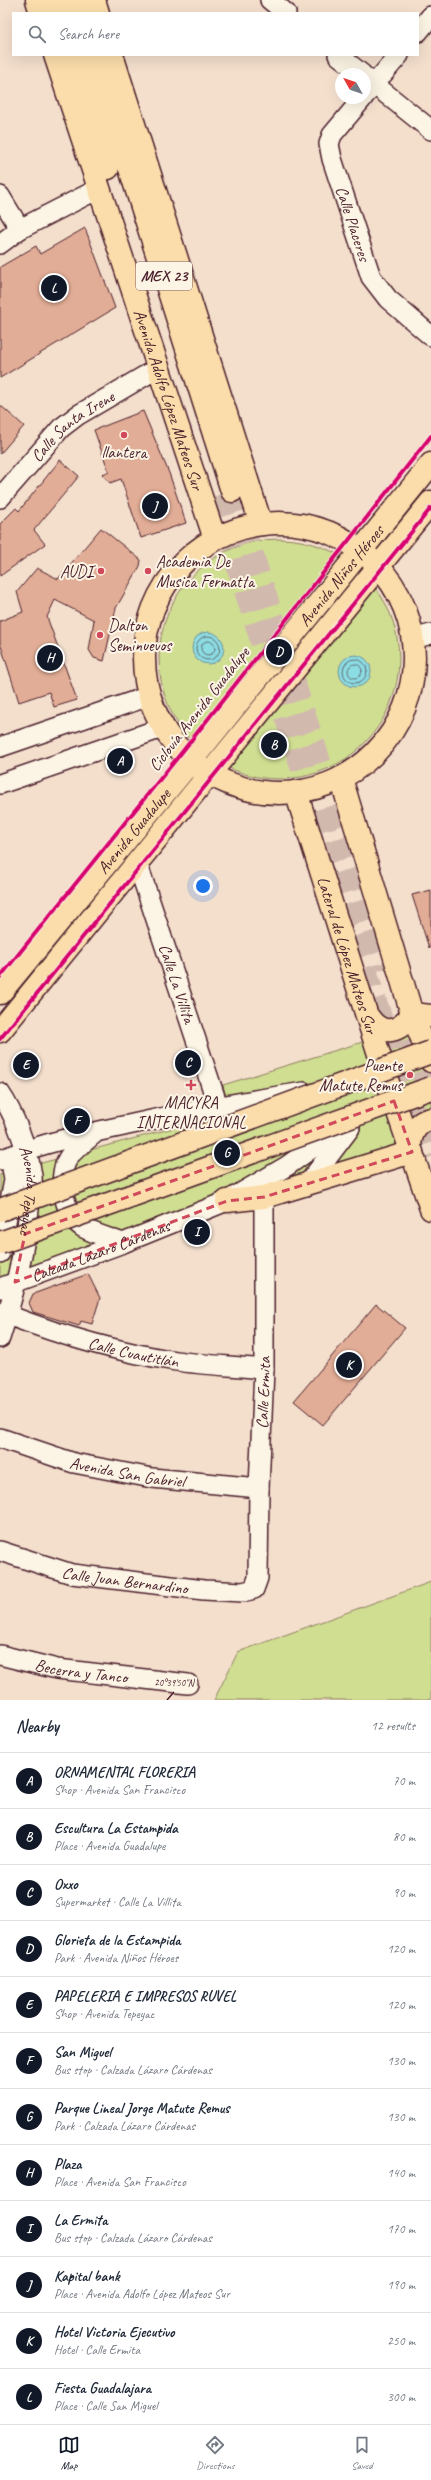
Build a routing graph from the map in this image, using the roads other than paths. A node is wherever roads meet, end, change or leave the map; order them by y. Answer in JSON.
{"nodes":[{"id":1,"x":37,"y":0,"type":"edge"},
{"id":2,"x":54,"y":0,"type":"edge"},
{"id":3,"x":76,"y":0,"type":"edge"},
{"id":4,"x":94,"y":0,"type":"edge"},
{"id":5,"x":270,"y":0,"type":"edge"},
{"id":6,"x":41,"y":12,"type":"edge"},
{"id":7,"x":58,"y":12,"type":"edge"},
{"id":8,"x":80,"y":12,"type":"edge"},
{"id":9,"x":98,"y":12,"type":"edge"},
{"id":10,"x":285,"y":12,"type":"edge"},
{"id":11,"x":431,"y":16,"type":"edge"},
{"id":12,"x":419,"y":31,"type":"edge"},
{"id":13,"x":55,"y":56,"type":"edge"},
{"id":14,"x":339,"y":56,"type":"edge"},
{"id":15,"x":398,"y":56,"type":"edge"},
{"id":16,"x":90,"y":59,"type":"edge"},
{"id":17,"x":350,"y":68,"type":"edge"},
{"id":18,"x":371,"y":81,"type":"edge"},
{"id":19,"x":371,"y":89,"type":"edge"},
{"id":20,"x":354,"y":104,"type":"edge"},
{"id":21,"x":431,"y":130,"type":"edge"},
{"id":22,"x":88,"y":154,"type":"junction"},
{"id":23,"x":100,"y":188,"type":"junction"},
{"id":24,"x":0,"y":196,"type":"edge"},
{"id":25,"x":20,"y":229,"type":"junction"},
{"id":26,"x":0,"y":244,"type":"edge"},
{"id":27,"x":431,"y":336,"type":"edge"},
{"id":28,"x":158,"y":368,"type":"junction"},
{"id":29,"x":431,"y":464,"type":"edge"},
{"id":30,"x":224,"y":493,"type":"tunnel mouth"},
{"id":31,"x":0,"y":498,"type":"edge"},
{"id":32,"x":431,"y":502,"type":"edge"},
{"id":33,"x":261,"y":524,"type":"junction"},
{"id":34,"x":215,"y":539,"type":"junction"},
{"id":35,"x":361,"y":551,"type":"junction"},
{"id":36,"x":378,"y":566,"type":"junction"},
{"id":37,"x":422,"y":636,"type":"edge"},
{"id":38,"x":149,"y":696,"type":"junction"},
{"id":39,"x":162,"y":728,"type":"junction"},
{"id":40,"x":0,"y":747,"type":"edge"},
{"id":41,"x":200,"y":768,"type":"junction"},
{"id":42,"x":341,"y":778,"type":"junction"},
{"id":43,"x":0,"y":784,"type":"edge"},
{"id":44,"x":296,"y":792,"type":"junction"},
{"id":45,"x":137,"y":862,"type":"junction"},
{"id":46,"x":0,"y":993,"type":"edge"},
{"id":47,"x":422,"y":1015,"type":"edge"},
{"id":48,"x":369,"y":1018,"type":"junction"},
{"id":49,"x":0,"y":1031,"type":"edge"},
{"id":50,"x":431,"y":1052,"type":"edge"},
{"id":51,"x":431,"y":1061,"type":"edge"},
{"id":52,"x":431,"y":1076,"type":"edge"},
{"id":53,"x":389,"y":1085,"type":"junction"},
{"id":54,"x":431,"y":1088,"type":"edge"},
{"id":55,"x":0,"y":1093,"type":"edge"},
{"id":56,"x":218,"y":1106,"type":"junction"},
{"id":57,"x":361,"y":1114,"type":"junction"},
{"id":58,"x":431,"y":1119,"type":"edge"},
{"id":59,"x":97,"y":1132,"type":"junction"},
{"id":60,"x":411,"y":1149,"type":"junction"},
{"id":61,"x":12,"y":1155,"type":"edge"},
{"id":62,"x":306,"y":1186,"type":"junction"},
{"id":63,"x":264,"y":1197,"type":"junction"},
{"id":64,"x":227,"y":1201,"type":"junction"},
{"id":65,"x":431,"y":1209,"type":"edge"},
{"id":66,"x":0,"y":1210,"type":"edge"},
{"id":67,"x":0,"y":1243,"type":"edge"},
{"id":68,"x":123,"y":1243,"type":"junction"},
{"id":69,"x":0,"y":1253,"type":"edge"},
{"id":70,"x":8,"y":1285,"type":"edge"},
{"id":71,"x":8,"y":1315,"type":"junction"},
{"id":72,"x":0,"y":1338,"type":"edge"},
{"id":73,"x":264,"y":1369,"type":"junction"},
{"id":74,"x":0,"y":1438,"type":"edge"},
{"id":75,"x":259,"y":1488,"type":"junction"},
{"id":76,"x":0,"y":1550,"type":"edge"},
{"id":77,"x":254,"y":1589,"type":"joint"},
{"id":78,"x":0,"y":1655,"type":"edge"},
{"id":79,"x":188,"y":1684,"type":"dead end"}],
"edges":[{"from":1,"to":6,"type":"main road"},
{"from":2,"to":7,"type":"main road"},
{"from":3,"to":8,"type":"main road"},
{"from":4,"to":9,"type":"main road"},
{"from":5,"to":10,"type":"street"},
{"from":11,"to":12,"type":"street"},
{"from":13,"to":22,"type":"main road","name":"Avenida Adolfo López Mateos Sur"},
{"from":14,"to":17,"type":"street"},
{"from":15,"to":18,"type":"street","name":"Calle Placeres"},
{"from":16,"to":22,"type":"main road"},
{"from":16,"to":30,"type":"main road","name":"Avenida Adolfo López Mateos Sur","number":"MEX 23"},
{"from":16,"to":33,"type":"main road"},
{"from":19,"to":21,"type":"street"},
{"from":20,"to":27,"type":"street","name":"Calle Placeres"},
{"from":22,"to":23,"type":"main road","name":"Avenida Adolfo López Mateos Sur"},
{"from":23,"to":25,"type":"street"},
{"from":23,"to":28,"type":"main road","name":"Avenida Adolfo López Mateos Sur"},
{"from":24,"to":25,"type":"street"},
{"from":25,"to":26,"type":"street"},
{"from":28,"to":31,"type":"street","name":"Calle Santa Irene"},
{"from":28,"to":34,"type":"main road","name":"Avenida Adolfo López Mateos Sur"},
{"from":29,"to":35,"type":"main road","name":"Avenida Niños Héroes"},
{"from":32,"to":36,"type":"main road","name":"Avenida Niños Héroes"},
{"from":33,"to":34,"type":"main road"},
{"from":33,"to":35,"type":"main road"},
{"from":34,"to":38,"type":"main road"},
{"from":35,"to":36,"type":"main road"},
{"from":35,"to":41,"type":"main road","name":"Avenida Niños Héroes"},
{"from":36,"to":37,"type":"main road"},
{"from":36,"to":41,"type":"main road","name":"Avenida Guadalupe"},
{"from":37,"to":42,"type":"main road"},
{"from":38,"to":39,"type":"main road"},
{"from":38,"to":40,"type":"street"},
{"from":39,"to":41,"type":"main road"},
{"from":39,"to":43,"type":"street"},
{"from":41,"to":44,"type":"main road"},
{"from":41,"to":45,"type":"main road","name":"Avenida Guadalupe"},
{"from":41,"to":46,"type":"main road","name":"Avenida Guadalupe"},
{"from":42,"to":44,"type":"main road"},
{"from":42,"to":47,"type":"main road"},
{"from":44,"to":48,"type":"main road","name":"Lateral de López Mateos Sur"},
{"from":45,"to":49,"type":"main road","name":"Avenida Guadalupe"},
{"from":45,"to":56,"type":"street","name":"Calle La Villita"},
{"from":47,"to":48,"type":"main road"},
{"from":47,"to":51,"type":"main road"},
{"from":48,"to":53,"type":"main road","name":"Lateral de López Mateos Sur"},
{"from":50,"to":66,"type":"main road","bridge":true},
{"from":51,"to":53,"type":"street","name":"Calzada Lázaro Cárdenas"},
{"from":52,"to":53,"type":"street","name":"Calzada Lázaro Cárdenas"},
{"from":53,"to":56,"type":"street","name":"Calzada Lázaro Cárdenas"},
{"from":53,"to":57,"type":"street","name":"Calzada Lázaro Cárdenas"},
{"from":53,"to":60,"type":"main road","name":"Lateral de López Mateos Sur"},
{"from":54,"to":67,"type":"main road","bridge":true},
{"from":55,"to":61,"type":"street","name":"Avenida Tepeyac"},
{"from":56,"to":59,"type":"street","name":"Calzada Lázaro Cárdenas"},
{"from":57,"to":62,"type":"street"},
{"from":57,"to":64,"type":"street","name":"Calzada Lázaro Cárdenas"},
{"from":58,"to":60,"type":"main road"},
{"from":59,"to":61,"type":"street","name":"Calzada Lázaro Cárdenas"},
{"from":59,"to":68,"type":"street"},
{"from":60,"to":62,"type":"main road"},
{"from":60,"to":65,"type":"main road","name":"Lateral de López Mateos Sur"},
{"from":61,"to":69,"type":"street","name":"Avenida Tepeyac"},
{"from":61,"to":70,"type":"street","name":"Avenida Tepeyac"},
{"from":62,"to":63,"type":"main road"},
{"from":63,"to":64,"type":"main road"},
{"from":63,"to":73,"type":"street","name":"Calle Ermita"},
{"from":64,"to":68,"type":"street","name":"Calzada Lázaro Cárdenas"},
{"from":68,"to":70,"type":"street","name":"Calzada Lázaro Cárdenas"},
{"from":70,"to":71,"type":"street","name":"Avenida Tepeyac"},
{"from":71,"to":72,"type":"street","name":"Avenida Tepeyac"},
{"from":71,"to":73,"type":"street","name":"Calle Cuautitlán"},
{"from":73,"to":75,"type":"street","name":"Calle Ermita"},
{"from":74,"to":75,"type":"street","name":"Avenida San Gabriel"},
{"from":75,"to":77,"type":"street","name":"Calle Ermita"},
{"from":76,"to":77,"type":"street","name":"Calle Juan Bernardino"},
{"from":78,"to":79,"type":"street","name":"Becerra y Tanco"}]}
